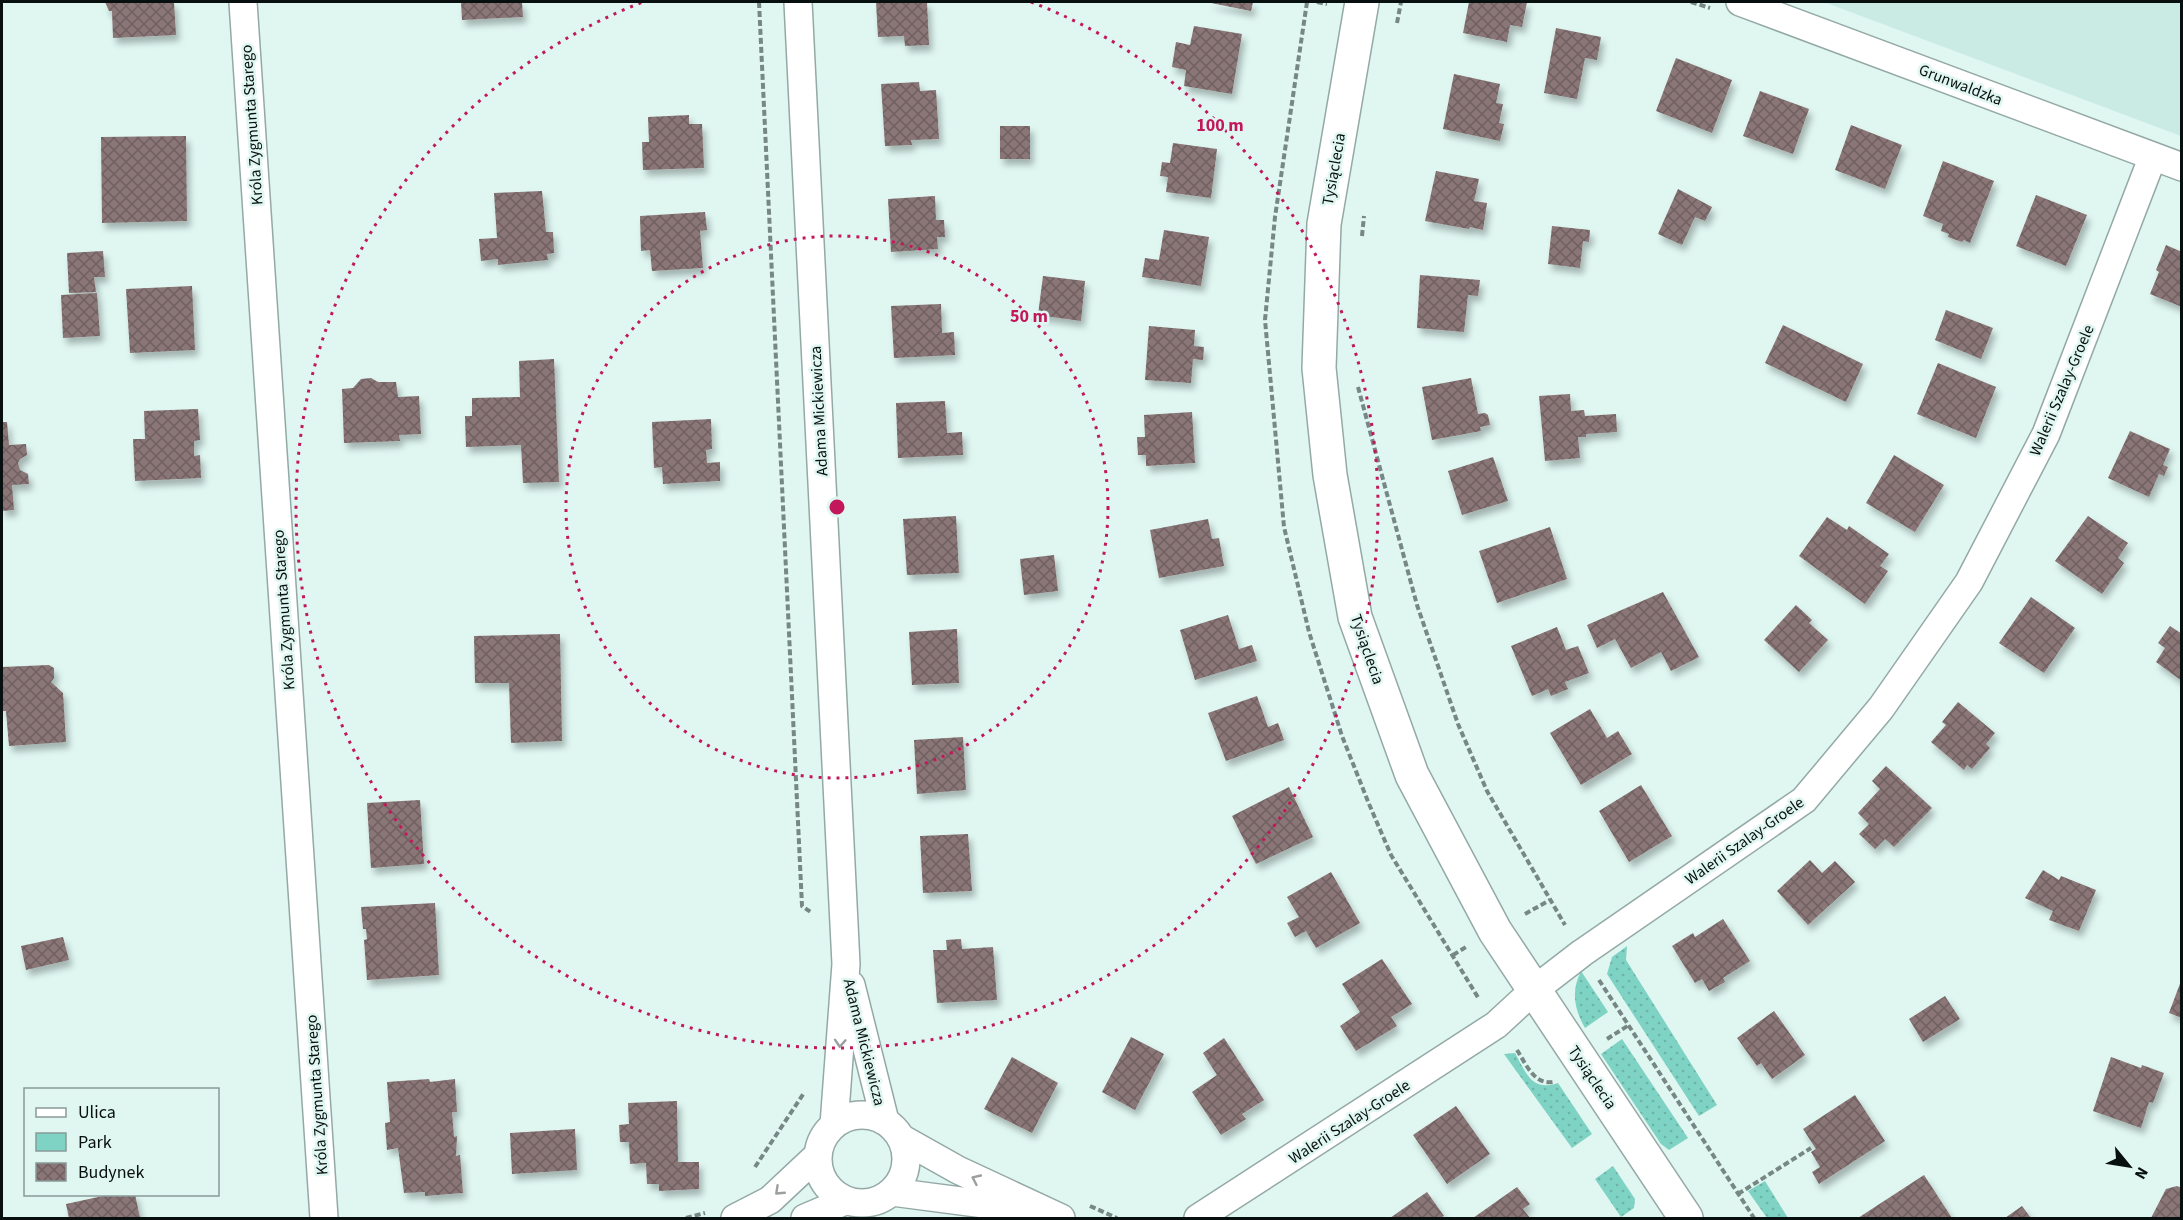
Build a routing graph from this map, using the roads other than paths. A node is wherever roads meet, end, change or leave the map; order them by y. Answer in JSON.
{"nodes":[{"id":1,"x":243,"y":2,"type":"edge"},
{"id":2,"x":798,"y":2,"type":"edge"},
{"id":3,"x":1362,"y":2,"type":"edge"},
{"id":4,"x":1740,"y":2,"type":"edge"},
{"id":5,"x":2153,"y":156,"type":"junction"},
{"id":6,"x":2181,"y":167,"type":"edge"},
{"id":7,"x":846,"y":964,"type":"junction"},
{"id":8,"x":1534,"y":990,"type":"junction"},
{"id":9,"x":834,"y":1125,"type":"junction"},
{"id":10,"x":893,"y":1129,"type":"junction"},
{"id":11,"x":818,"y":1155,"type":"junction"},
{"id":12,"x":892,"y":1192,"type":"junction"},
{"id":13,"x":846,"y":1201,"type":"junction"},
{"id":14,"x":1054,"y":1215,"type":"edge"},
{"id":15,"x":324,"y":1218,"type":"edge"},
{"id":16,"x":735,"y":1218,"type":"edge"},
{"id":17,"x":804,"y":1218,"type":"edge"},
{"id":18,"x":1198,"y":1218,"type":"edge"},
{"id":19,"x":1686,"y":1218,"type":"edge"}],
"edges":[{"from":1,"to":15,"type":"street","name":"Króla Zygmunta Starego"},
{"from":2,"to":7,"type":"street","name":"Adama Mickiewicza"},
{"from":3,"to":8,"type":"street","name":"Tysiąclecia"},
{"from":4,"to":5,"type":"street","name":"Grunwaldzka"},
{"from":5,"to":6,"type":"street","name":"Grunwaldzka"},
{"from":5,"to":8,"type":"street","name":"Walerii Szalay-Groele"},
{"from":7,"to":9,"type":"street","name":"Adama Mickiewicza","one_way":true},
{"from":7,"to":10,"type":"street","name":"Adama Mickiewicza"},
{"from":8,"to":18,"type":"street","name":"Walerii Szalay-Groele"},
{"from":8,"to":19,"type":"street","name":"Tysiąclecia"},
{"from":9,"to":10,"type":"street"},
{"from":9,"to":11,"type":"street"},
{"from":10,"to":12,"type":"street"},
{"from":14,"to":10,"type":"street","one_way":true},
{"from":11,"to":13,"type":"street"},
{"from":11,"to":16,"type":"street","one_way":true},
{"from":12,"to":13,"type":"street"},
{"from":12,"to":14,"type":"street"},
{"from":13,"to":17,"type":"street"}]}
